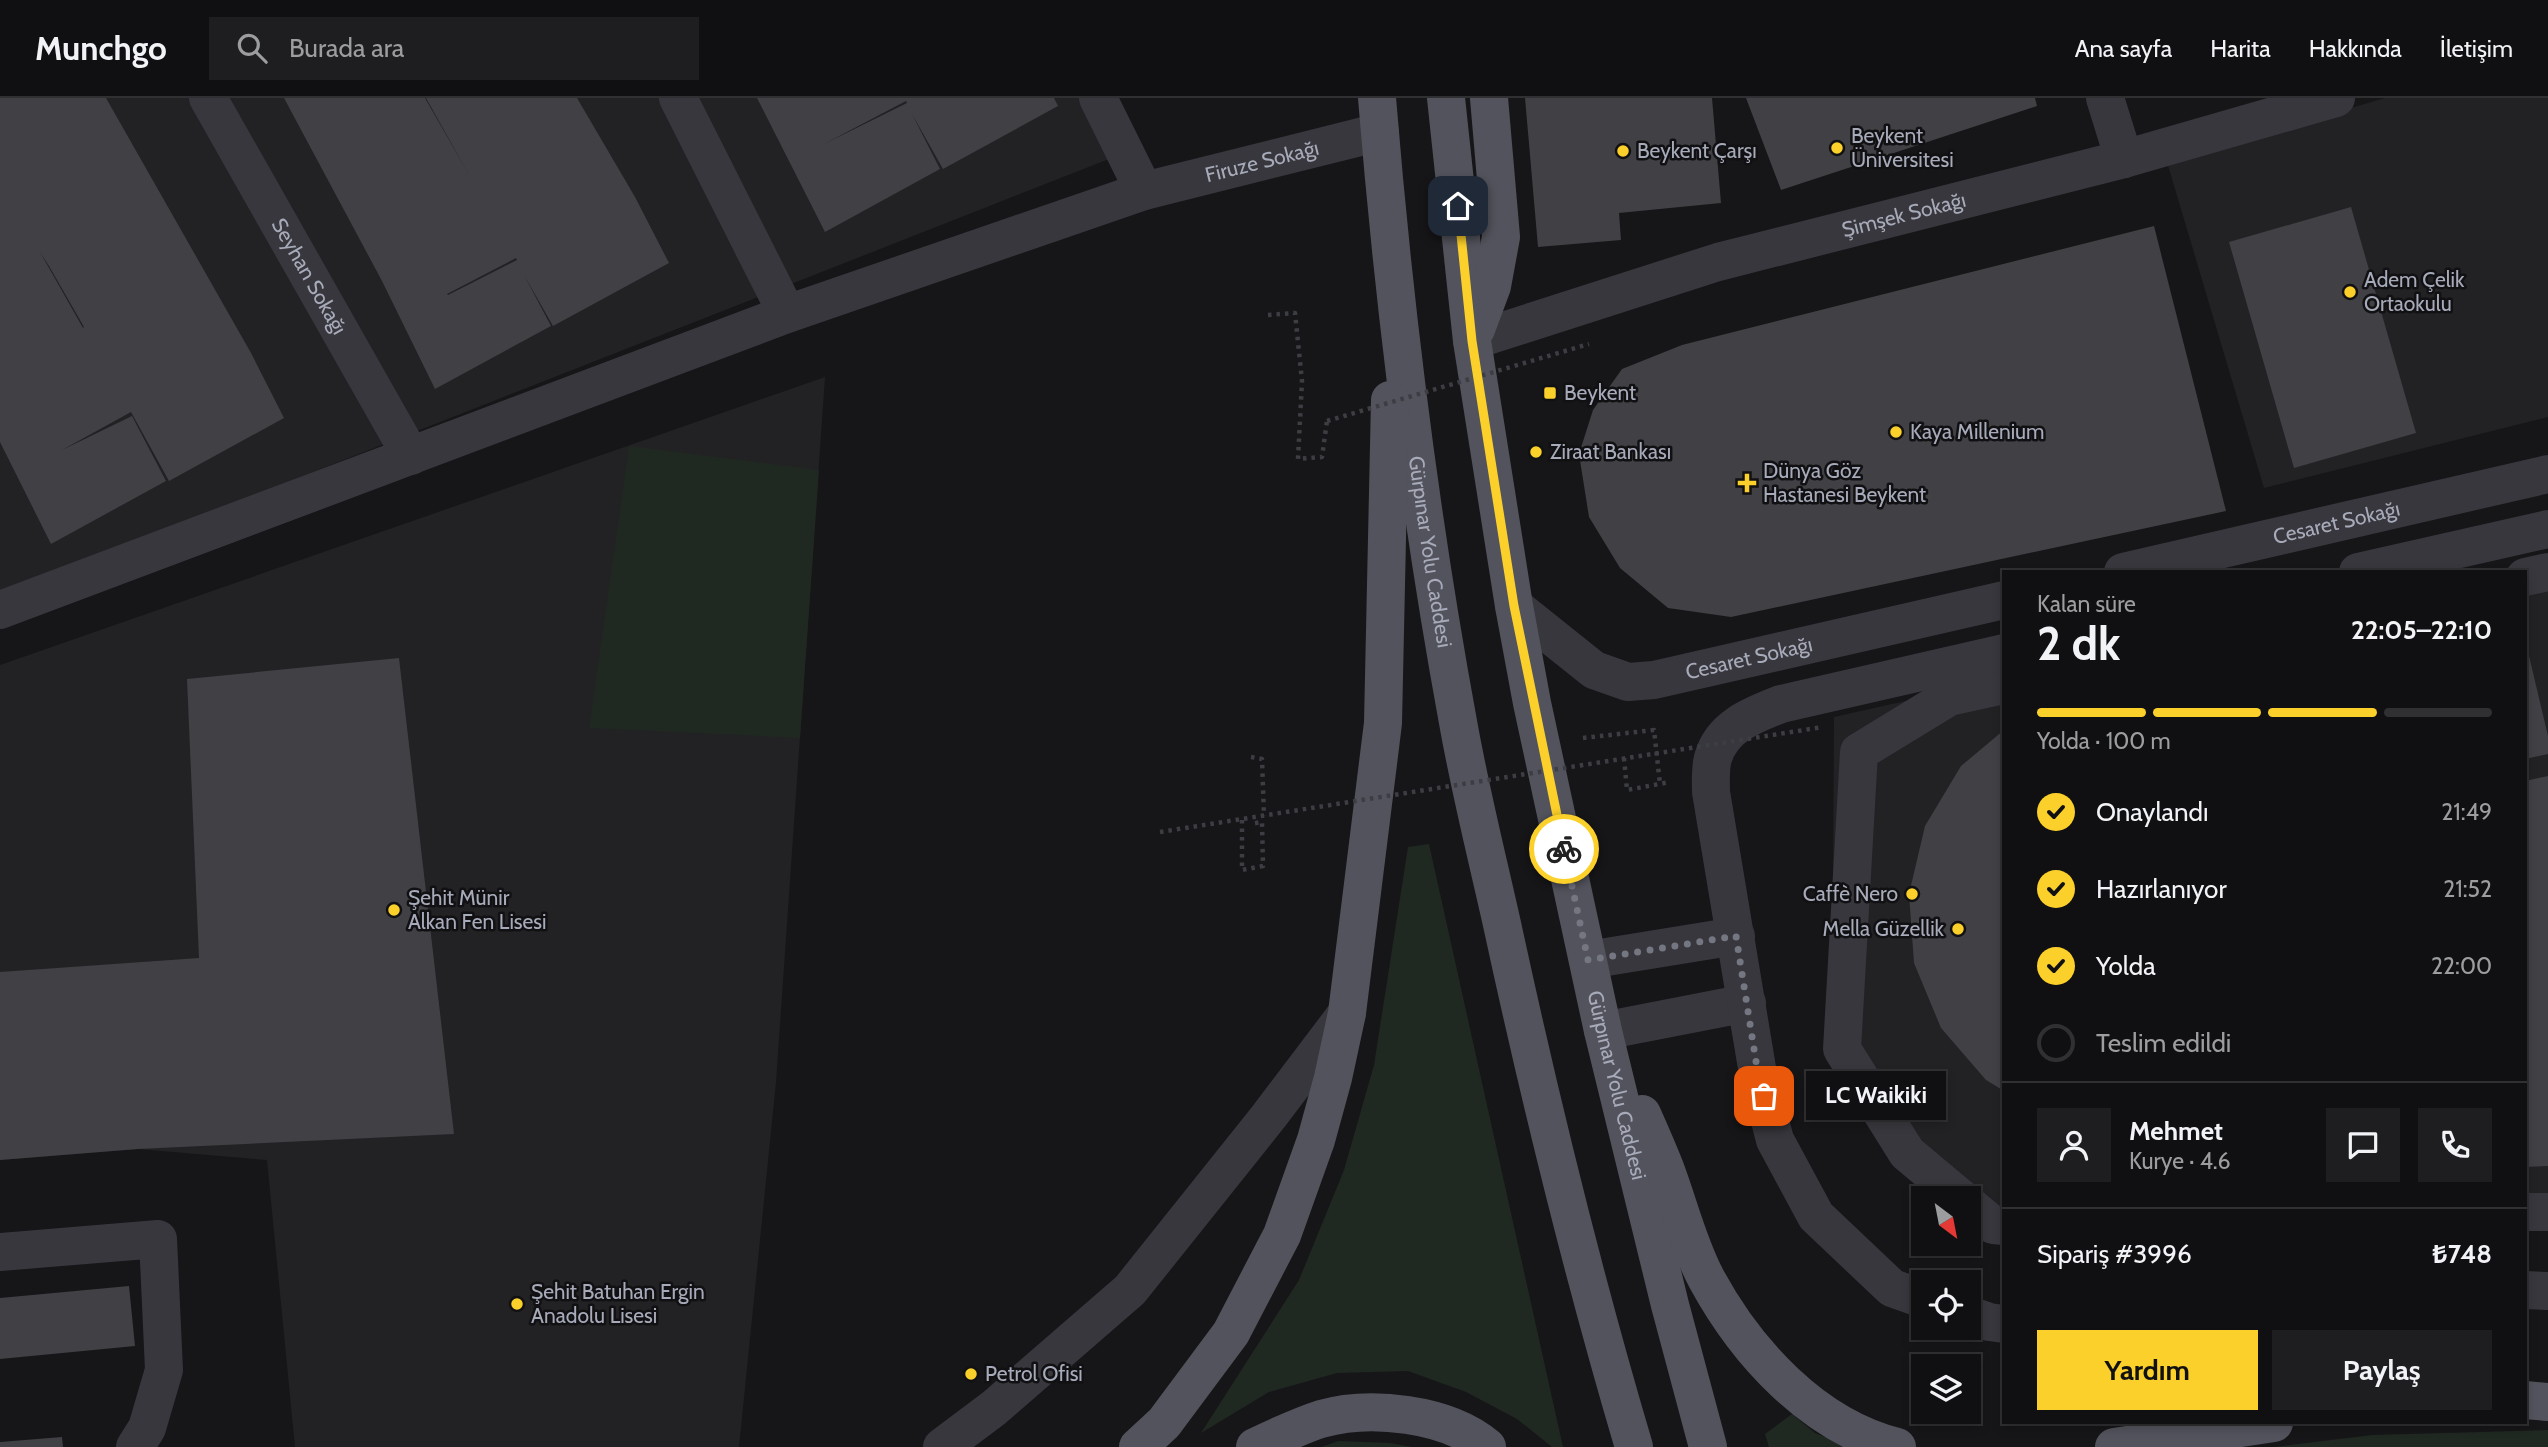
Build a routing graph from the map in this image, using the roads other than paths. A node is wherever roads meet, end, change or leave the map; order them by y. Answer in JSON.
{"nodes":[{"id":1,"x":208,"y":98,"type":"edge"},
{"id":2,"x":678,"y":98,"type":"edge"},
{"id":3,"x":1098,"y":98,"type":"edge"},
{"id":4,"x":1446,"y":98,"type":"edge"},
{"id":5,"x":1489,"y":98,"type":"edge"},
{"id":6,"x":2105,"y":98,"type":"edge"},
{"id":7,"x":2336,"y":98,"type":"edge"},
{"id":8,"x":1379,"y":115,"type":"edge"},
{"id":9,"x":2124,"y":159,"type":"junction"},
{"id":10,"x":1144,"y":191,"type":"junction"},
{"id":11,"x":1394,"y":279,"type":"junction"},
{"id":12,"x":787,"y":314,"type":"junction"},
{"id":13,"x":1472,"y":341,"type":"junction"},
{"id":14,"x":411,"y":456,"type":"junction"},
{"id":15,"x":2548,"y":474,"type":"edge"},
{"id":16,"x":2548,"y":529,"type":"edge"},
{"id":17,"x":2132,"y":570,"type":"edge"},
{"id":18,"x":2367,"y":570,"type":"edge"},
{"id":19,"x":2548,"y":572,"type":"edge"},
{"id":20,"x":2527,"y":577,"type":"edge"},
{"id":21,"x":2002,"y":600,"type":"edge"},
{"id":22,"x":3,"y":601,"type":"edge"},
{"id":23,"x":1514,"y":606,"type":"junction"},
{"id":24,"x":2002,"y":653,"type":"edge"},
{"id":25,"x":2002,"y":685,"type":"edge"},
{"id":26,"x":1736,"y":936,"type":"junction"},
{"id":27,"x":1588,"y":960,"type":"junction"},
{"id":28,"x":1747,"y":1003,"type":"junction"},
{"id":29,"x":1347,"y":1013,"type":"junction"},
{"id":30,"x":1603,"y":1031,"type":"junction"},
{"id":31,"x":1946,"y":1186,"type":"edge"},
{"id":32,"x":2527,"y":1212,"type":"edge"},
{"id":33,"x":2548,"y":1212,"type":"edge"},
{"id":34,"x":1981,"y":1215,"type":"edge"},
{"id":35,"x":2002,"y":1226,"type":"edge"},
{"id":36,"x":0,"y":1252,"type":"edge"},
{"id":37,"x":2527,"y":1290,"type":"edge"},
{"id":38,"x":2548,"y":1291,"type":"edge"},
{"id":39,"x":1911,"y":1295,"type":"edge"},
{"id":40,"x":1981,"y":1319,"type":"edge"},
{"id":41,"x":2002,"y":1324,"type":"edge"},
{"id":42,"x":2527,"y":1400,"type":"edge"},
{"id":43,"x":2548,"y":1402,"type":"edge"},
{"id":44,"x":2267,"y":1424,"type":"edge"},
{"id":45,"x":135,"y":1447,"type":"edge"},
{"id":46,"x":942,"y":1447,"type":"edge"},
{"id":47,"x":1138,"y":1447,"type":"edge"},
{"id":48,"x":1255,"y":1447,"type":"edge"},
{"id":49,"x":1487,"y":1447,"type":"edge"},
{"id":50,"x":1634,"y":1447,"type":"edge"},
{"id":51,"x":1708,"y":1447,"type":"edge"},
{"id":52,"x":1897,"y":1447,"type":"edge"},
{"id":53,"x":2114,"y":1447,"type":"edge"}],
"edges":[{"from":1,"to":14,"type":"street","name":"Seyhan Sokağı"},
{"from":2,"to":12,"type":"street"},
{"from":3,"to":10,"type":"street"},
{"from":4,"to":13,"type":"main road","name":"Gürpınar Yolu Caddesi"},
{"from":5,"to":13,"type":"main road"},
{"from":6,"to":9,"type":"street"},
{"from":7,"to":9,"type":"street","name":"Şimşek Sokağı"},
{"from":8,"to":10,"type":"street","name":"Firuze Sokağı"},
{"from":8,"to":11,"type":"main road","name":"Gürpınar Yolu Caddesi"},
{"from":9,"to":13,"type":"street","name":"Şimşek Sokağı"},
{"from":10,"to":12,"type":"street","name":"Firuze Sokağı"},
{"from":11,"to":29,"type":"main road"},
{"from":11,"to":50,"type":"main road","name":"Gürpınar Yolu Caddesi"},
{"from":12,"to":14,"type":"street","name":"Firuze Sokağı"},
{"from":13,"to":23,"type":"main road","name":"Gürpınar Yolu Caddesi"},
{"from":14,"to":22,"type":"street","name":"Firuze Sokağı"},
{"from":15,"to":17,"type":"street","name":"Cesaret Sokağı"},
{"from":16,"to":18,"type":"street"},
{"from":19,"to":20,"type":"street"},
{"from":21,"to":23,"type":"street","name":"Cesaret Sokağı"},
{"from":23,"to":27,"type":"main road","name":"Gürpınar Yolu Caddesi"},
{"from":24,"to":26,"type":"street"},
{"from":25,"to":31,"type":"street"},
{"from":26,"to":27,"type":"street"},
{"from":26,"to":28,"type":"street"},
{"from":27,"to":30,"type":"main road","name":"Gürpınar Yolu Caddesi"},
{"from":28,"to":30,"type":"street"},
{"from":28,"to":39,"type":"street"},
{"from":29,"to":46,"type":"street"},
{"from":29,"to":47,"type":"main road"},
{"from":30,"to":51,"type":"main road","name":"Gürpınar Yolu Caddesi"},
{"from":30,"to":52,"type":"main road"},
{"from":32,"to":33,"type":"street"},
{"from":34,"to":35,"type":"street"},
{"from":36,"to":45,"type":"street"},
{"from":37,"to":38,"type":"street"},
{"from":40,"to":41,"type":"street"},
{"from":42,"to":43,"type":"main road"},
{"from":44,"to":53,"type":"main road"},
{"from":48,"to":49,"type":"main road"}]}
